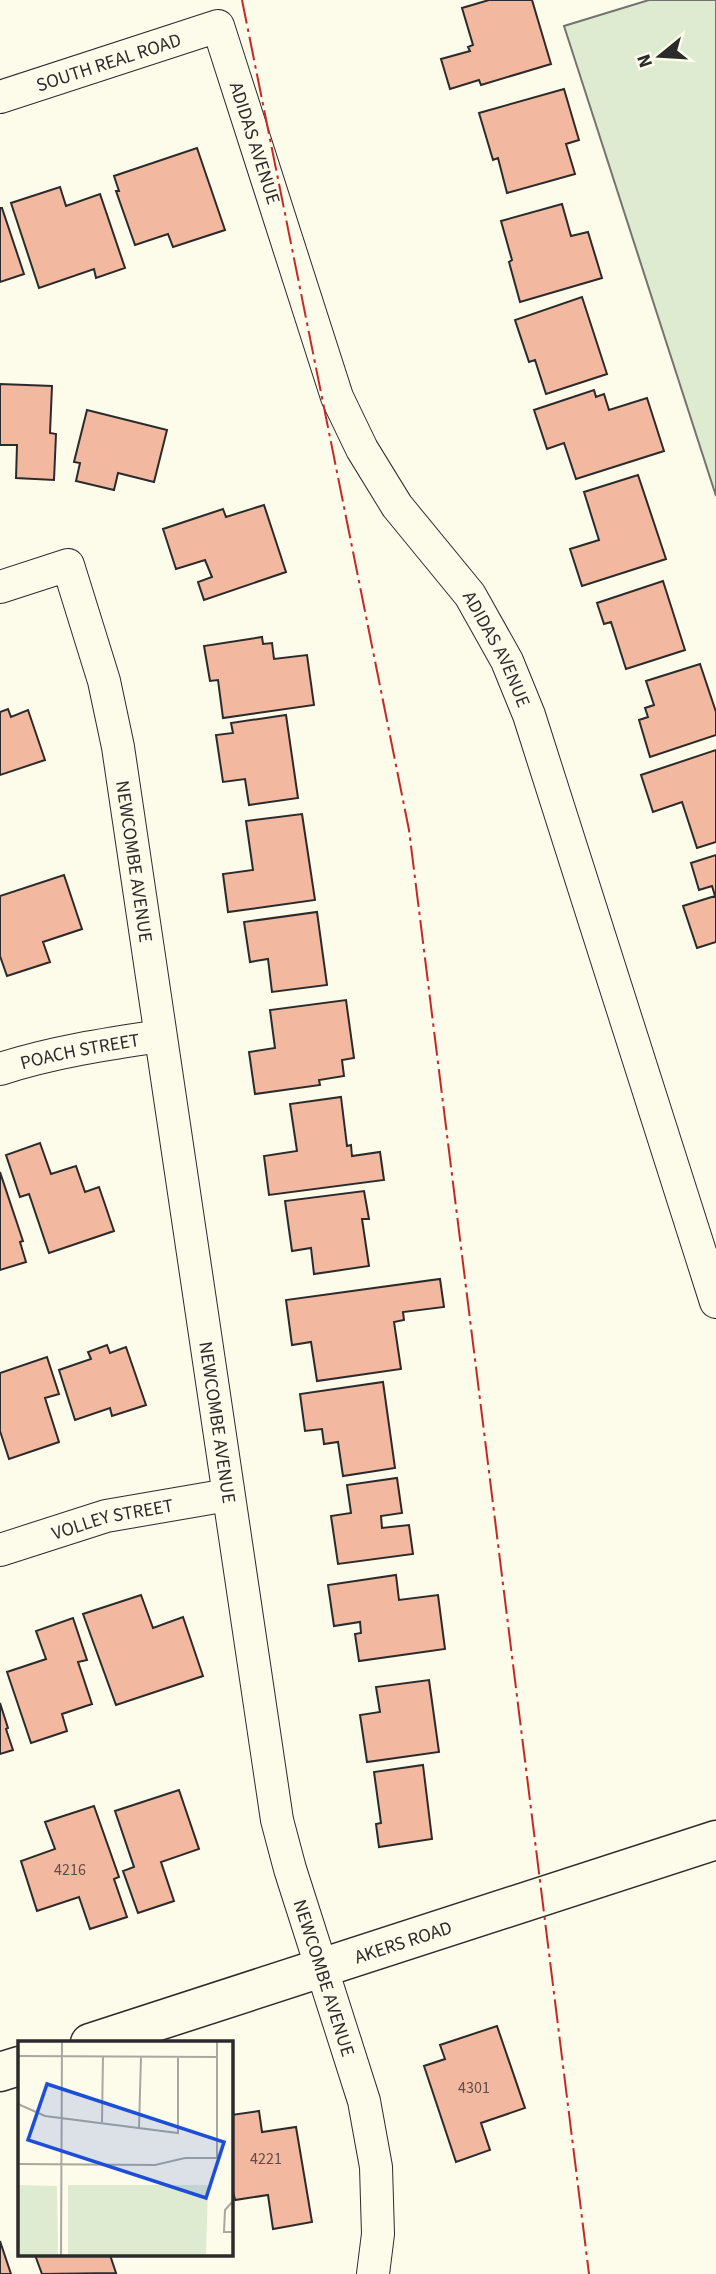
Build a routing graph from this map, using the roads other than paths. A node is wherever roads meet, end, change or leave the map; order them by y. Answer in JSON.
{"nodes":[{"id":1,"x":218,"y":26,"type":"joint"},
{"id":2,"x":0,"y":97,"type":"edge"},
{"id":3,"x":0,"y":587,"type":"edge"},
{"id":4,"x":160,"y":1036,"type":"junction"},
{"id":5,"x":0,"y":1069,"type":"edge"},
{"id":6,"x":716,"y":1302,"type":"edge"},
{"id":7,"x":228,"y":1495,"type":"junction"},
{"id":8,"x":0,"y":1550,"type":"edge"},
{"id":9,"x":716,"y":1840,"type":"edge"},
{"id":10,"x":323,"y":1968,"type":"junction"},
{"id":11,"x":96,"y":2041,"type":"edge"},
{"id":12,"x":18,"y":2066,"type":"edge"},
{"id":13,"x":0,"y":2072,"type":"edge"},
{"id":14,"x":373,"y":2274,"type":"edge"}],
"edges":[{"from":1,"to":2,"type":"street","name":"SOUTH REAL ROAD"},
{"from":1,"to":6,"type":"street","name":"ADIDAS AVENUE"},
{"from":3,"to":4,"type":"street","name":"NEWCOMBE AVENUE"},
{"from":4,"to":5,"type":"street","name":"POACH STREET"},
{"from":4,"to":7,"type":"street","name":"NEWCOMBE AVENUE"},
{"from":7,"to":8,"type":"street","name":"VOLLEY STREET"},
{"from":7,"to":10,"type":"street","name":"NEWCOMBE AVENUE"},
{"from":9,"to":10,"type":"street","name":"AKERS ROAD"},
{"from":10,"to":11,"type":"street","name":"AKERS ROAD"},
{"from":10,"to":14,"type":"street","name":"NEWCOMBE AVENUE"},
{"from":12,"to":13,"type":"street"}]}
